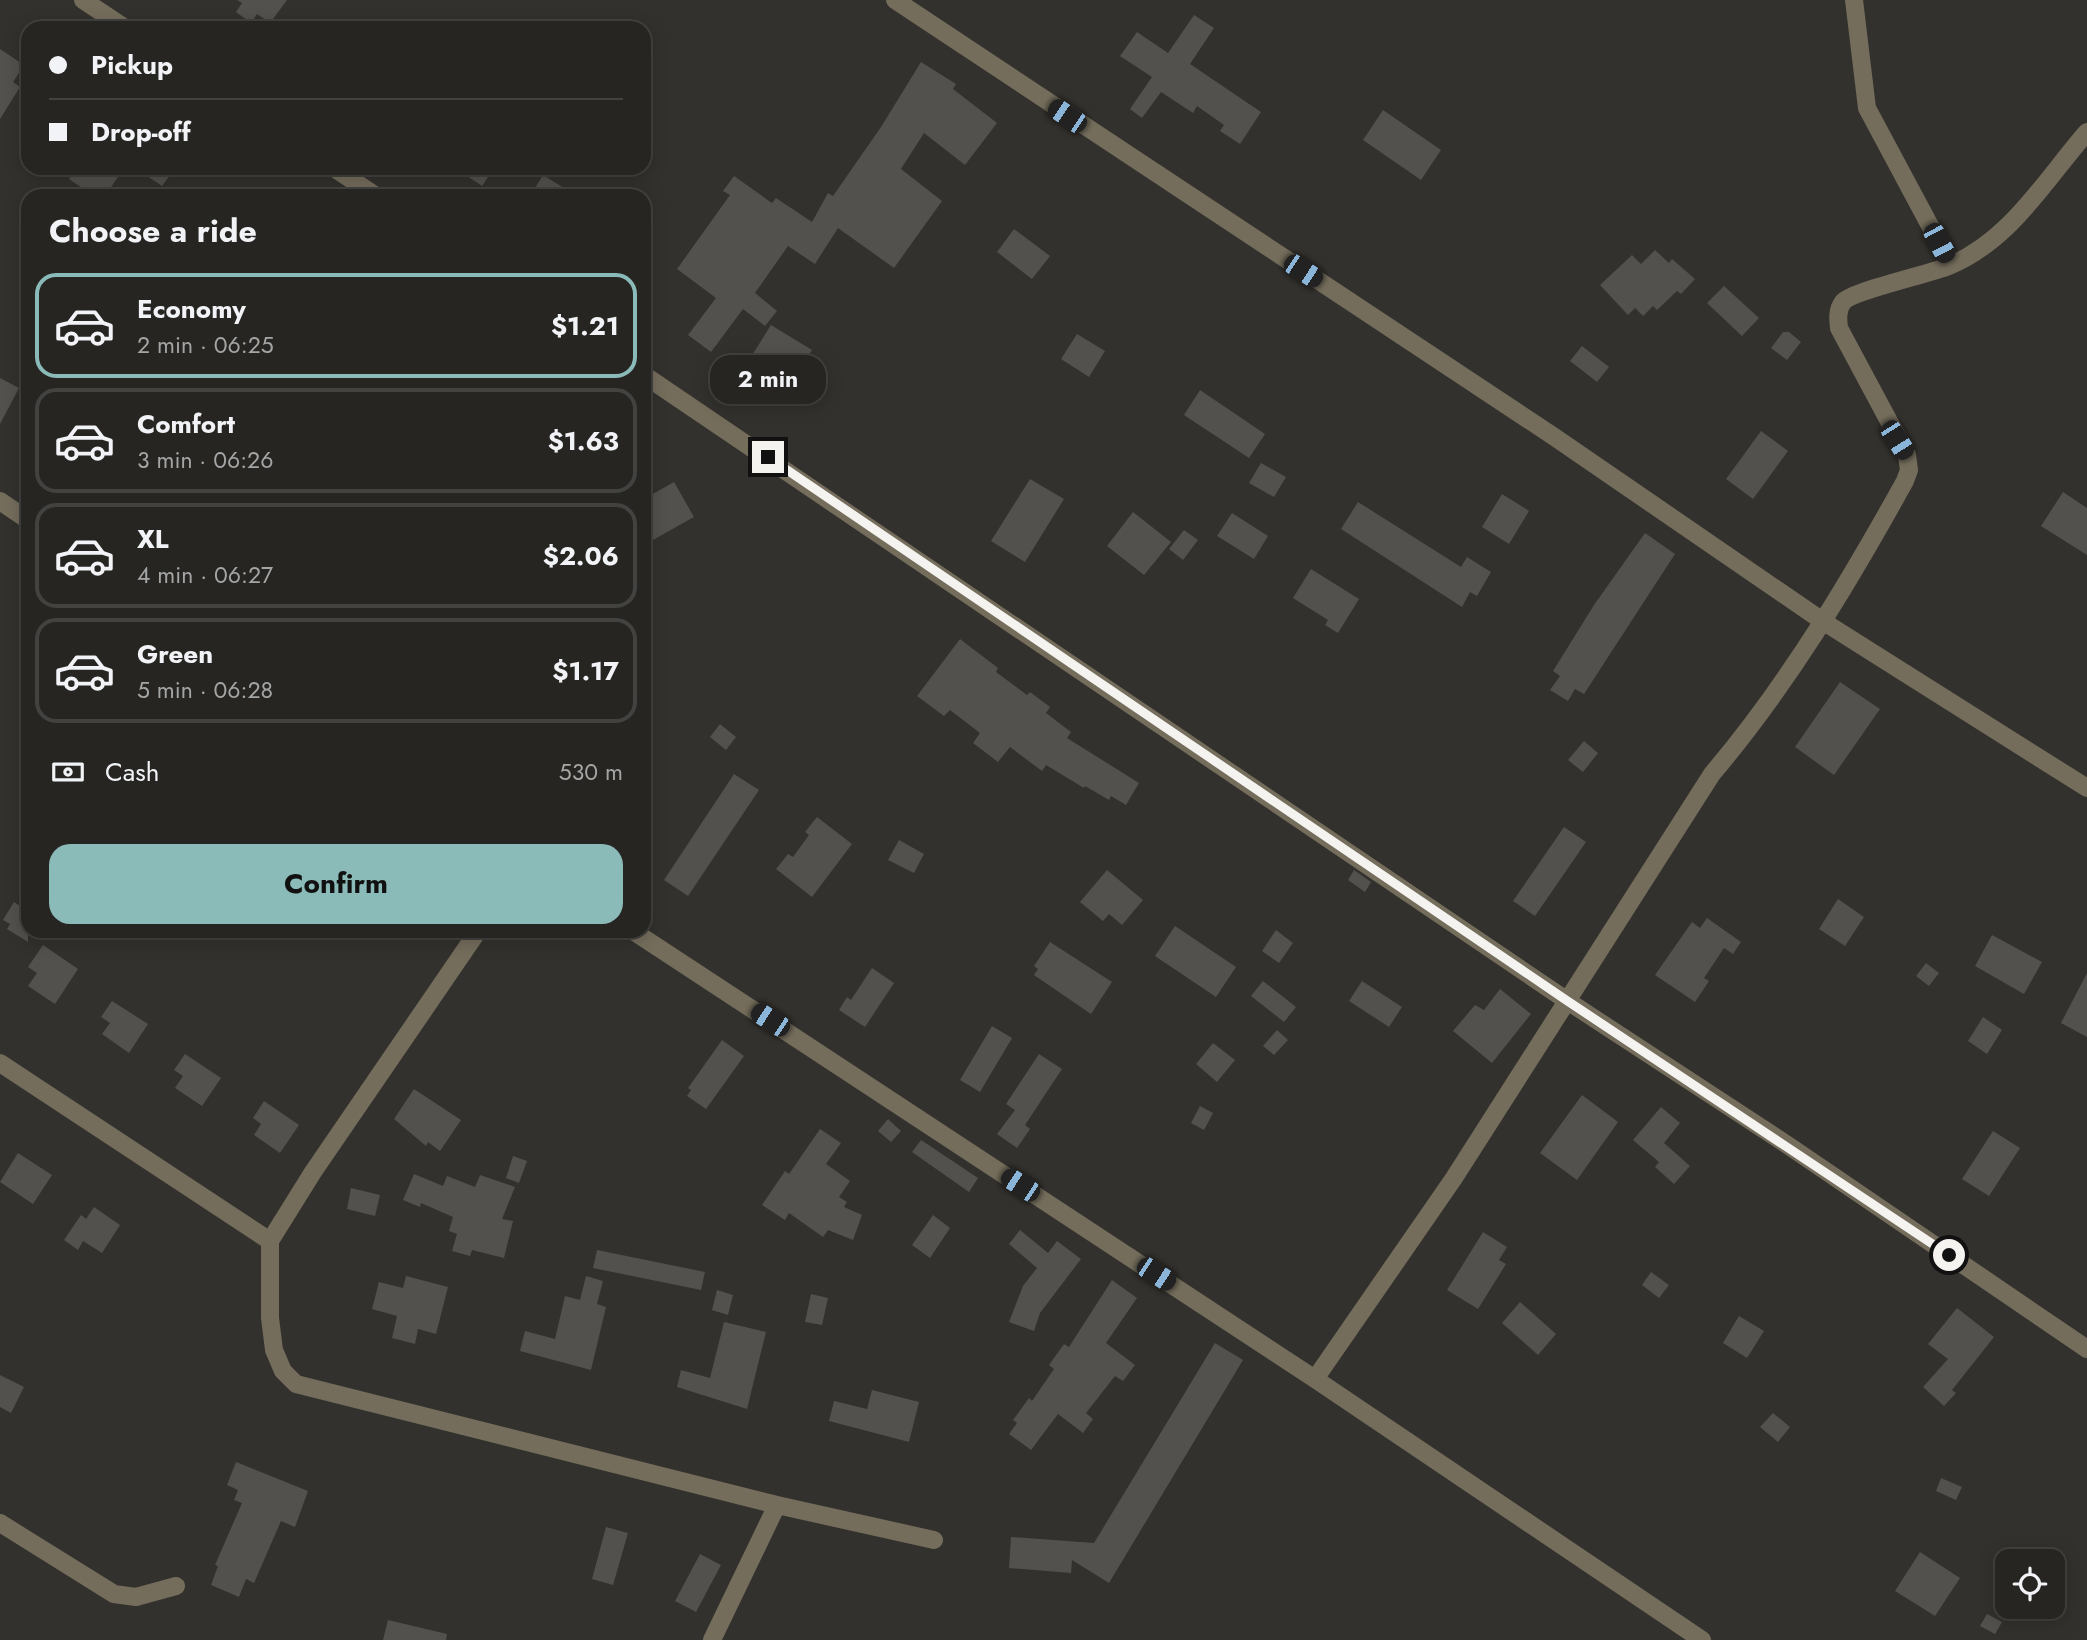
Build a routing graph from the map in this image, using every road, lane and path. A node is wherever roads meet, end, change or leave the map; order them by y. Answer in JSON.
{"nodes":[{"id":1,"x":83,"y":0,"type":"edge"},
{"id":2,"x":895,"y":0,"type":"edge"},
{"id":3,"x":1854,"y":0,"type":"edge"},
{"id":4,"x":114,"y":21,"type":"edge"},
{"id":5,"x":2087,"y":132,"type":"edge"},
{"id":6,"x":344,"y":175,"type":"edge"},
{"id":7,"x":366,"y":189,"type":"edge"},
{"id":8,"x":1951,"y":265,"type":"junction"},
{"id":9,"x":651,"y":380,"type":"edge"},
{"id":10,"x":0,"y":501,"type":"edge"},
{"id":11,"x":21,"y":515,"type":"edge"},
{"id":12,"x":1824,"y":622,"type":"junction"},
{"id":13,"x":2087,"y":788,"type":"edge"},
{"id":14,"x":473,"y":938,"type":"edge"},
{"id":15,"x":644,"y":938,"type":"edge"},
{"id":16,"x":1566,"y":1000,"type":"junction"},
{"id":17,"x":0,"y":1063,"type":"edge"},
{"id":18,"x":270,"y":1241,"type":"junction"},
{"id":19,"x":2087,"y":1349,"type":"edge"},
{"id":20,"x":1315,"y":1378,"type":"junction"},
{"id":21,"x":777,"y":1505,"type":"junction"},
{"id":22,"x":0,"y":1523,"type":"edge"},
{"id":23,"x":934,"y":1540,"type":"dead end"},
{"id":24,"x":176,"y":1586,"type":"dead end"},
{"id":25,"x":712,"y":1640,"type":"edge"},
{"id":26,"x":1702,"y":1640,"type":"edge"}],
"edges":[{"from":1,"to":4,"type":"street"},
{"from":2,"to":12,"type":"street"},
{"from":3,"to":8,"type":"street"},
{"from":5,"to":8,"type":"street"},
{"from":6,"to":7,"type":"street"},
{"from":8,"to":12,"type":"street"},
{"from":9,"to":16,"type":"street"},
{"from":10,"to":11,"type":"street"},
{"from":12,"to":13,"type":"street"},
{"from":12,"to":16,"type":"street"},
{"from":14,"to":18,"type":"street"},
{"from":15,"to":20,"type":"street"},
{"from":16,"to":19,"type":"street"},
{"from":16,"to":20,"type":"street"},
{"from":17,"to":18,"type":"street"},
{"from":18,"to":21,"type":"street"},
{"from":20,"to":26,"type":"street"},
{"from":21,"to":23,"type":"street"},
{"from":21,"to":25,"type":"street"},
{"from":22,"to":24,"type":"street"}]}
